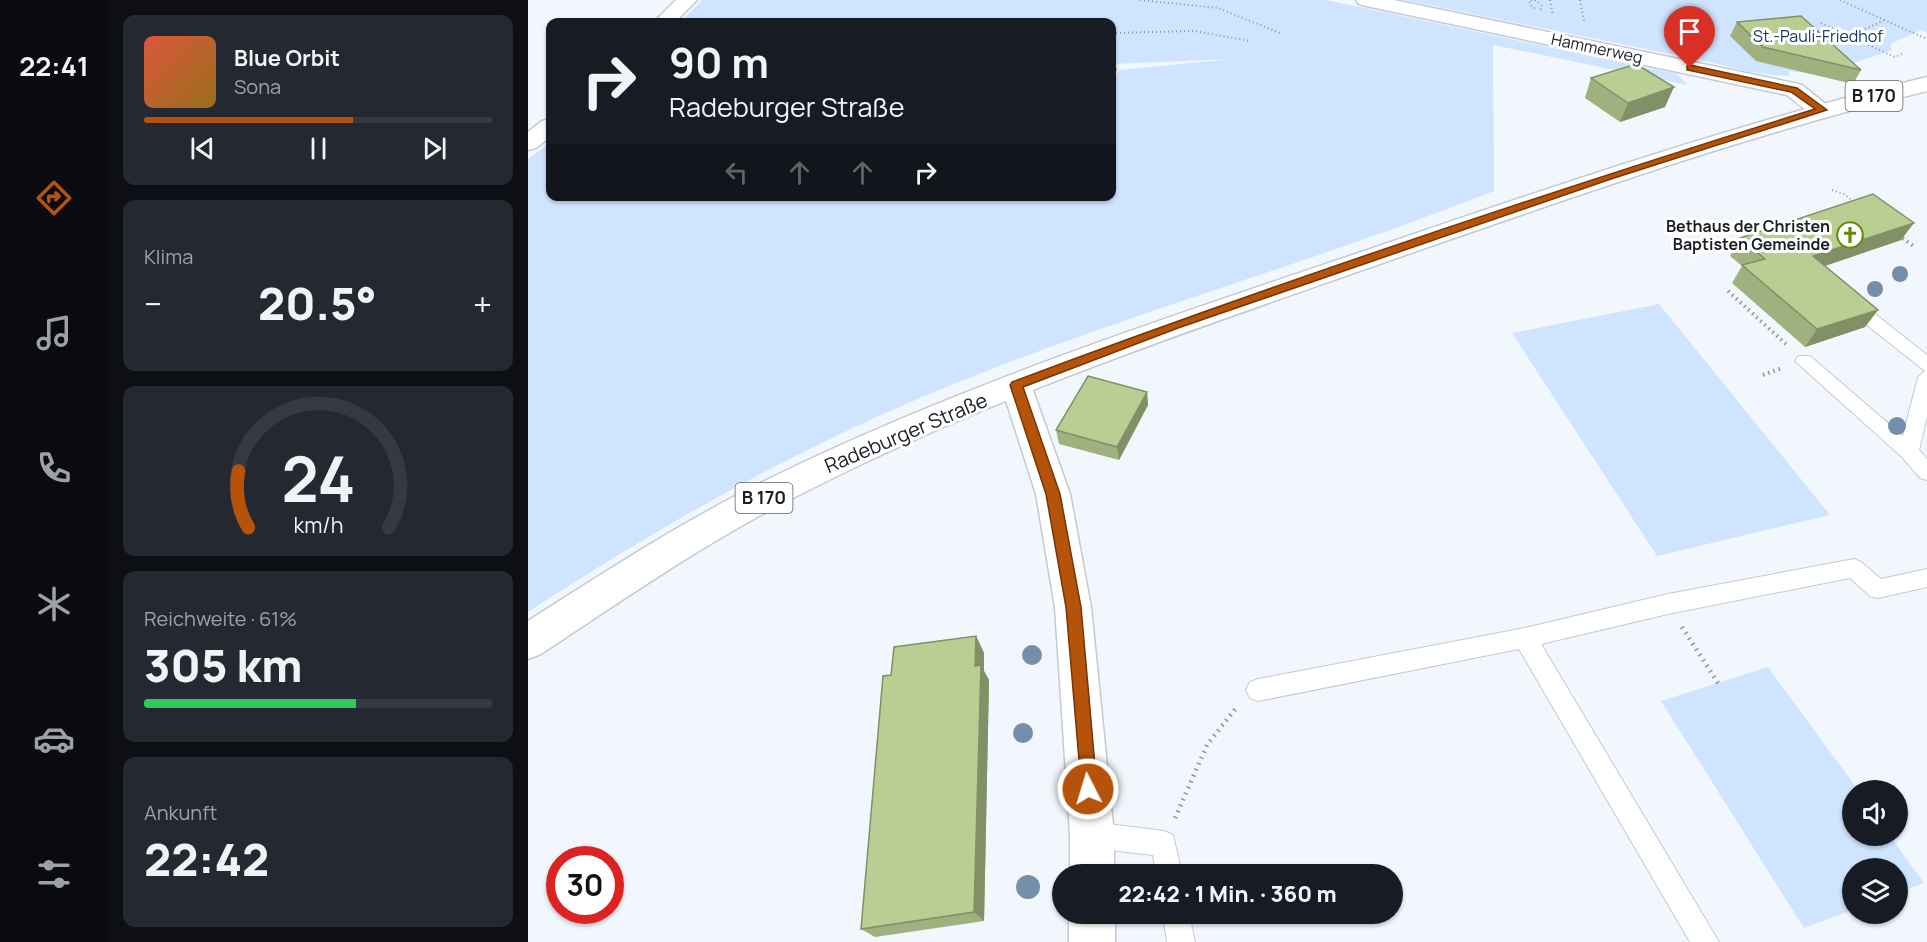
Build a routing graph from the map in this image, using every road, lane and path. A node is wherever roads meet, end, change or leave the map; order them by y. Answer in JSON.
{"nodes":[{"id":1,"x":687,"y":0,"type":"edge"},
{"id":2,"x":1140,"y":0,"type":"edge"},
{"id":3,"x":1366,"y":0,"type":"edge"},
{"id":4,"x":1550,"y":0,"type":"edge"},
{"id":5,"x":1580,"y":0,"type":"edge"},
{"id":6,"x":1840,"y":0,"type":"edge"},
{"id":7,"x":668,"y":18,"type":"edge"},
{"id":8,"x":1885,"y":20,"type":"junction"},
{"id":9,"x":1554,"y":22,"type":"dead end"},
{"id":10,"x":1821,"y":23,"type":"dead end"},
{"id":11,"x":1585,"y":28,"type":"dead end"},
{"id":12,"x":1865,"y":29,"type":"dead end"},
{"id":13,"x":1116,"y":33,"type":"edge"},
{"id":14,"x":1280,"y":33,"type":"dead end"},
{"id":15,"x":1927,"y":39,"type":"edge"},
{"id":16,"x":1250,"y":41,"type":"dead end"},
{"id":17,"x":1902,"y":54,"type":"dead end"},
{"id":18,"x":1116,"y":70,"type":"edge"},
{"id":19,"x":1120,"y":70,"type":"dead end"},
{"id":20,"x":1927,"y":84,"type":"edge"},
{"id":21,"x":1822,"y":110,"type":"junction"},
{"id":22,"x":546,"y":129,"type":"edge"},
{"id":23,"x":528,"y":143,"type":"edge"},
{"id":24,"x":1832,"y":190,"type":"dead end"},
{"id":25,"x":1862,"y":207,"type":"edge"},
{"id":26,"x":1897,"y":234,"type":"edge"},
{"id":27,"x":1915,"y":247,"type":"dead end"},
{"id":28,"x":1728,"y":291,"type":"dead end"},
{"id":29,"x":1838,"y":293,"type":"edge"},
{"id":30,"x":1804,"y":361,"type":"junction"},
{"id":31,"x":1927,"y":365,"type":"edge"},
{"id":32,"x":1763,"y":375,"type":"dead end"},
{"id":33,"x":1927,"y":376,"type":"edge"},
{"id":34,"x":1016,"y":385,"type":"junction"},
{"id":35,"x":1909,"y":452,"type":"junction"},
{"id":36,"x":1927,"y":472,"type":"edge"},
{"id":37,"x":1927,"y":578,"type":"edge"},
{"id":38,"x":1668,"y":604,"type":"junction"},
{"id":39,"x":1525,"y":638,"type":"junction"},
{"id":40,"x":528,"y":642,"type":"edge"},
{"id":41,"x":1718,"y":683,"type":"dead end"},
{"id":42,"x":1258,"y":690,"type":"joint"},
{"id":43,"x":1092,"y":835,"type":"junction"},
{"id":44,"x":1164,"y":844,"type":"junction"},
{"id":45,"x":1092,"y":864,"type":"edge"},
{"id":46,"x":1167,"y":864,"type":"edge"},
{"id":47,"x":1092,"y":924,"type":"edge"},
{"id":48,"x":1178,"y":924,"type":"edge"},
{"id":49,"x":1092,"y":942,"type":"edge"},
{"id":50,"x":1181,"y":942,"type":"edge"},
{"id":51,"x":1705,"y":942,"type":"edge"}],
"edges":[{"from":1,"to":7,"type":"main road"},
{"from":2,"to":14,"type":"path"},
{"from":3,"to":21,"type":"main road","name":"Hammerweg"},
{"from":4,"to":9,"type":"path"},
{"from":5,"to":11,"type":"path"},
{"from":6,"to":8,"type":"path"},
{"from":8,"to":12,"type":"path"},
{"from":8,"to":15,"type":"path"},
{"from":10,"to":17,"type":"path"},
{"from":13,"to":16,"type":"path"},
{"from":18,"to":19,"type":"path"},
{"from":20,"to":21,"type":"main road","name":"Radeburger Straße","number":"B 170"},
{"from":21,"to":34,"type":"main road","name":"Radeburger Straße","number":"B 170"},
{"from":22,"to":23,"type":"main road"},
{"from":24,"to":25,"type":"path"},
{"from":26,"to":27,"type":"path"},
{"from":28,"to":30,"type":"path"},
{"from":29,"to":31,"type":"lane"},
{"from":30,"to":32,"type":"path"},
{"from":30,"to":35,"type":"lane"},
{"from":33,"to":35,"type":"lane"},
{"from":34,"to":40,"type":"main road","name":"Radeburger Straße","number":"B 170"},
{"from":34,"to":43,"type":"main road"},
{"from":35,"to":36,"type":"lane"},
{"from":37,"to":38,"type":"lane"},
{"from":38,"to":39,"type":"lane"},
{"from":38,"to":41,"type":"path"},
{"from":39,"to":42,"type":"lane"},
{"from":39,"to":51,"type":"lane"},
{"from":42,"to":44,"type":"path"},
{"from":43,"to":44,"type":"lane"},
{"from":43,"to":45,"type":"main road"},
{"from":44,"to":46,"type":"lane"},
{"from":47,"to":49,"type":"main road"},
{"from":48,"to":50,"type":"lane"}]}
